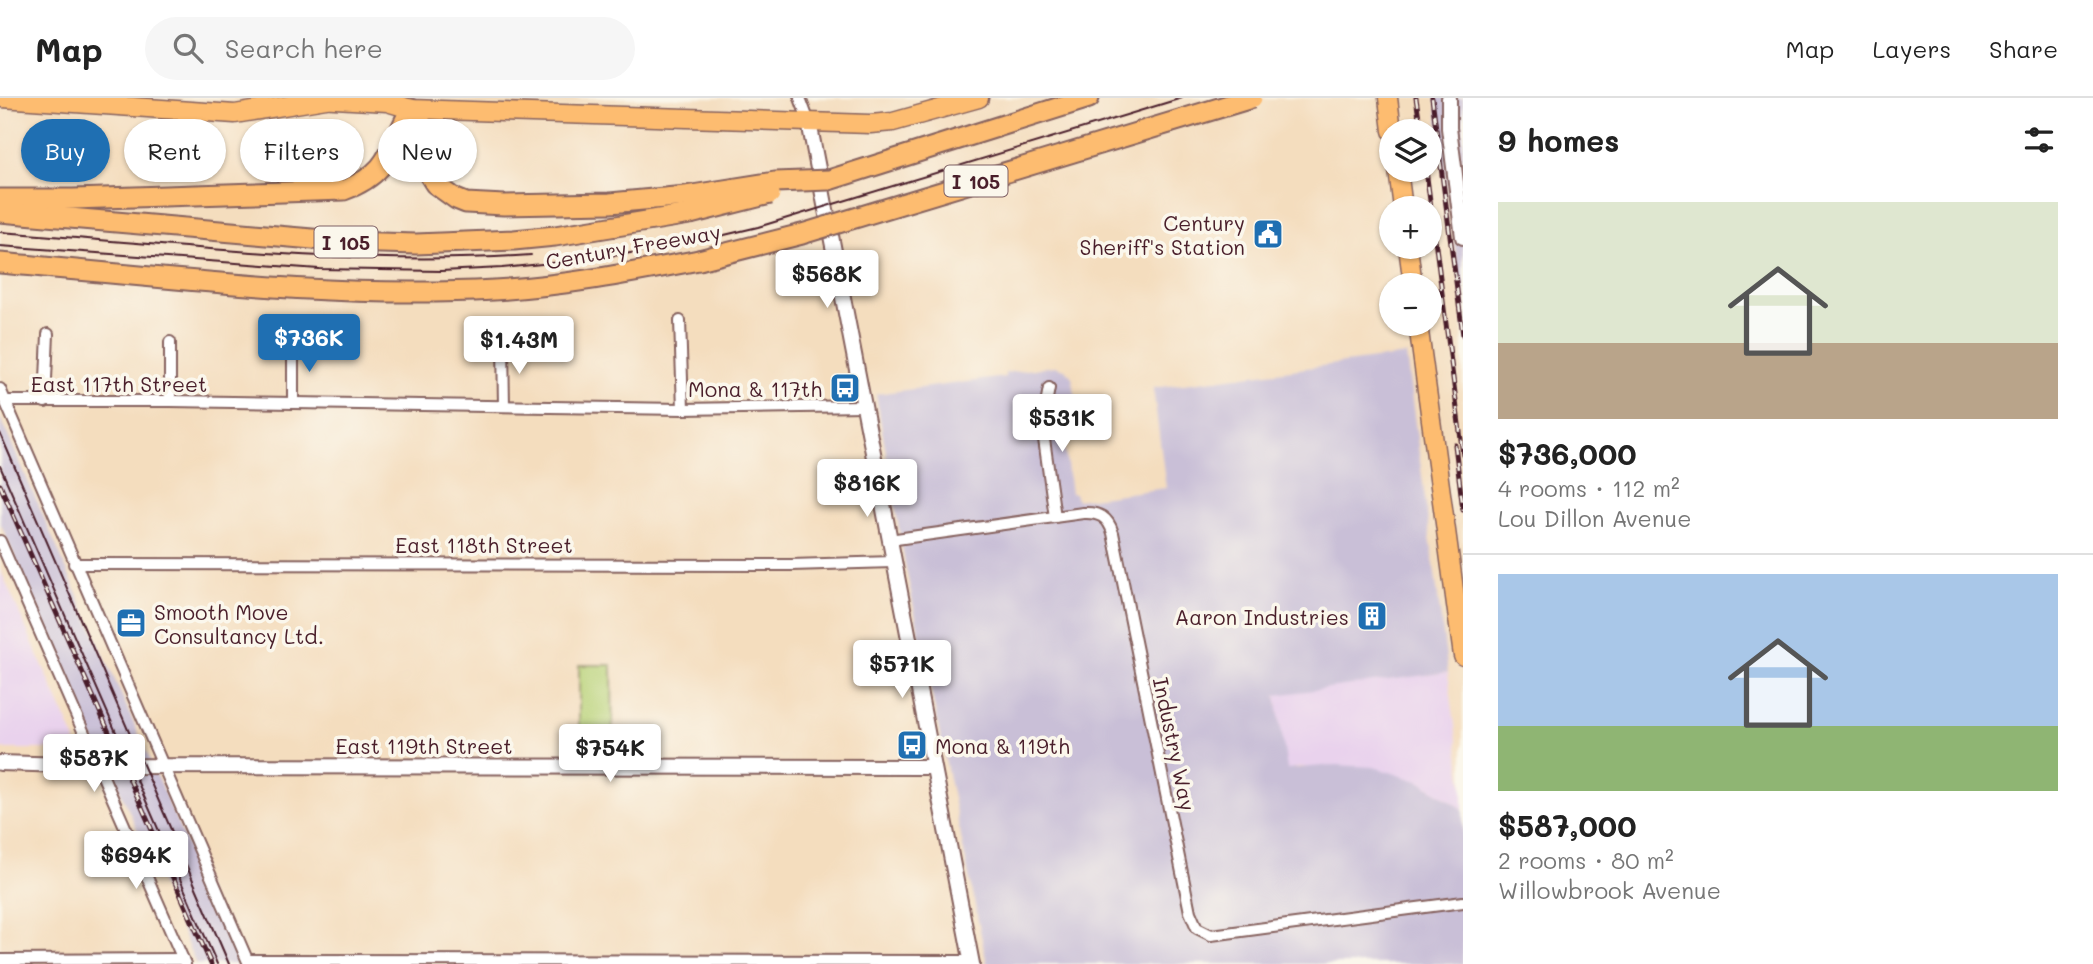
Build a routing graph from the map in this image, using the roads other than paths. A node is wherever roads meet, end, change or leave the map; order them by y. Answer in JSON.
{"nodes":[{"id":1,"x":2,"y":98,"type":"edge"},
{"id":2,"x":317,"y":98,"type":"edge"},
{"id":3,"x":800,"y":98,"type":"edge"},
{"id":4,"x":979,"y":98,"type":"edge"},
{"id":5,"x":1090,"y":98,"type":"edge"},
{"id":6,"x":1252,"y":98,"type":"edge"},
{"id":7,"x":1388,"y":98,"type":"edge"},
{"id":8,"x":1449,"y":98,"type":"edge"},
{"id":9,"x":326,"y":99,"type":"edge"},
{"id":10,"x":407,"y":102,"type":"edge"},
{"id":11,"x":1391,"y":119,"type":"edge"},
{"id":12,"x":809,"y":122,"type":"junction"},
{"id":13,"x":0,"y":199,"type":"edge"},
{"id":14,"x":688,"y":205,"type":"junction"},
{"id":15,"x":0,"y":212,"type":"edge"},
{"id":16,"x":1463,"y":237,"type":"edge"},
{"id":17,"x":0,"y":263,"type":"edge"},
{"id":18,"x":680,"y":321,"type":"dead end"},
{"id":19,"x":48,"y":334,"type":"dead end"},
{"id":20,"x":1420,"y":336,"type":"edge"},
{"id":21,"x":170,"y":342,"type":"dead end"},
{"id":22,"x":293,"y":345,"type":"dead end"},
{"id":23,"x":503,"y":345,"type":"dead end"},
{"id":24,"x":1049,"y":388,"type":"dead end"},
{"id":25,"x":0,"y":389,"type":"edge"},
{"id":26,"x":5,"y":401,"type":"junction"},
{"id":27,"x":170,"y":401,"type":"junction"},
{"id":28,"x":46,"y":402,"type":"junction"},
{"id":29,"x":293,"y":403,"type":"junction"},
{"id":30,"x":504,"y":406,"type":"junction"},
{"id":31,"x":864,"y":406,"type":"junction"},
{"id":32,"x":683,"y":409,"type":"junction"},
{"id":33,"x":1055,"y":517,"type":"junction"},
{"id":34,"x":889,"y":540,"type":"junction"},
{"id":35,"x":0,"y":541,"type":"edge"},
{"id":36,"x":894,"y":562,"type":"junction"},
{"id":37,"x":74,"y":564,"type":"junction"},
{"id":38,"x":1458,"y":582,"type":"edge"},
{"id":39,"x":1463,"y":656,"type":"edge"},
{"id":40,"x":0,"y":764,"type":"edge"},
{"id":41,"x":99,"y":766,"type":"junction"},
{"id":42,"x":165,"y":766,"type":"junction"},
{"id":43,"x":933,"y":767,"type":"junction"},
{"id":44,"x":1463,"y":902,"type":"edge"},
{"id":45,"x":0,"y":960,"type":"edge"},
{"id":46,"x":184,"y":962,"type":"edge"},
{"id":47,"x":248,"y":962,"type":"edge"},
{"id":48,"x":971,"y":963,"type":"edge"}],
"edges":[{"from":1,"to":9,"type":"main road"},
{"from":2,"to":9,"type":"main road"},
{"from":3,"to":12,"type":"street"},
{"from":4,"to":12,"type":"main road"},
{"from":5,"to":14,"type":"highway","number":"I 105","bridge":true},
{"from":6,"to":17,"type":"highway","name":"Century Freeway","number":"I 105","bridge":true},
{"from":7,"to":11,"type":"main road"},
{"from":8,"to":16,"type":"street"},
{"from":9,"to":10,"type":"main road"},
{"from":10,"to":12,"type":"main road"},
{"from":10,"to":13,"type":"highway"},
{"from":10,"to":14,"type":"highway"},
{"from":12,"to":31,"type":"street"},
{"from":14,"to":15,"type":"highway","name":"Century Freeway","number":"I 105"},
{"from":18,"to":32,"type":"street"},
{"from":19,"to":28,"type":"street"},
{"from":20,"to":38,"type":"main road"},
{"from":21,"to":27,"type":"street"},
{"from":22,"to":29,"type":"street"},
{"from":23,"to":30,"type":"street"},
{"from":24,"to":33,"type":"street"},
{"from":25,"to":26,"type":"street"},
{"from":26,"to":28,"type":"street","name":"East 117th Street"},
{"from":26,"to":37,"type":"street"},
{"from":27,"to":28,"type":"street","name":"East 117th Street"},
{"from":27,"to":29,"type":"street","name":"East 117th Street"},
{"from":29,"to":30,"type":"street","name":"East 117th Street"},
{"from":30,"to":32,"type":"street","name":"East 117th Street"},
{"from":31,"to":32,"type":"street","name":"East 117th Street"},
{"from":31,"to":34,"type":"street"},
{"from":33,"to":34,"type":"street","name":"Industry Way"},
{"from":33,"to":44,"type":"street","name":"Industry Way"},
{"from":34,"to":36,"type":"street"},
{"from":35,"to":41,"type":"street"},
{"from":36,"to":37,"type":"street","name":"East 118th Street"},
{"from":36,"to":43,"type":"street"},
{"from":37,"to":42,"type":"street"},
{"from":38,"to":39,"type":"main road"},
{"from":40,"to":41,"type":"street","name":"East 119th Street"},
{"from":41,"to":42,"type":"street","name":"East 119th Street"},
{"from":41,"to":46,"type":"street"},
{"from":42,"to":43,"type":"street","name":"East 119th Street"},
{"from":42,"to":47,"type":"street"},
{"from":43,"to":48,"type":"street"},
{"from":45,"to":46,"type":"street"},
{"from":47,"to":48,"type":"street"}]}
